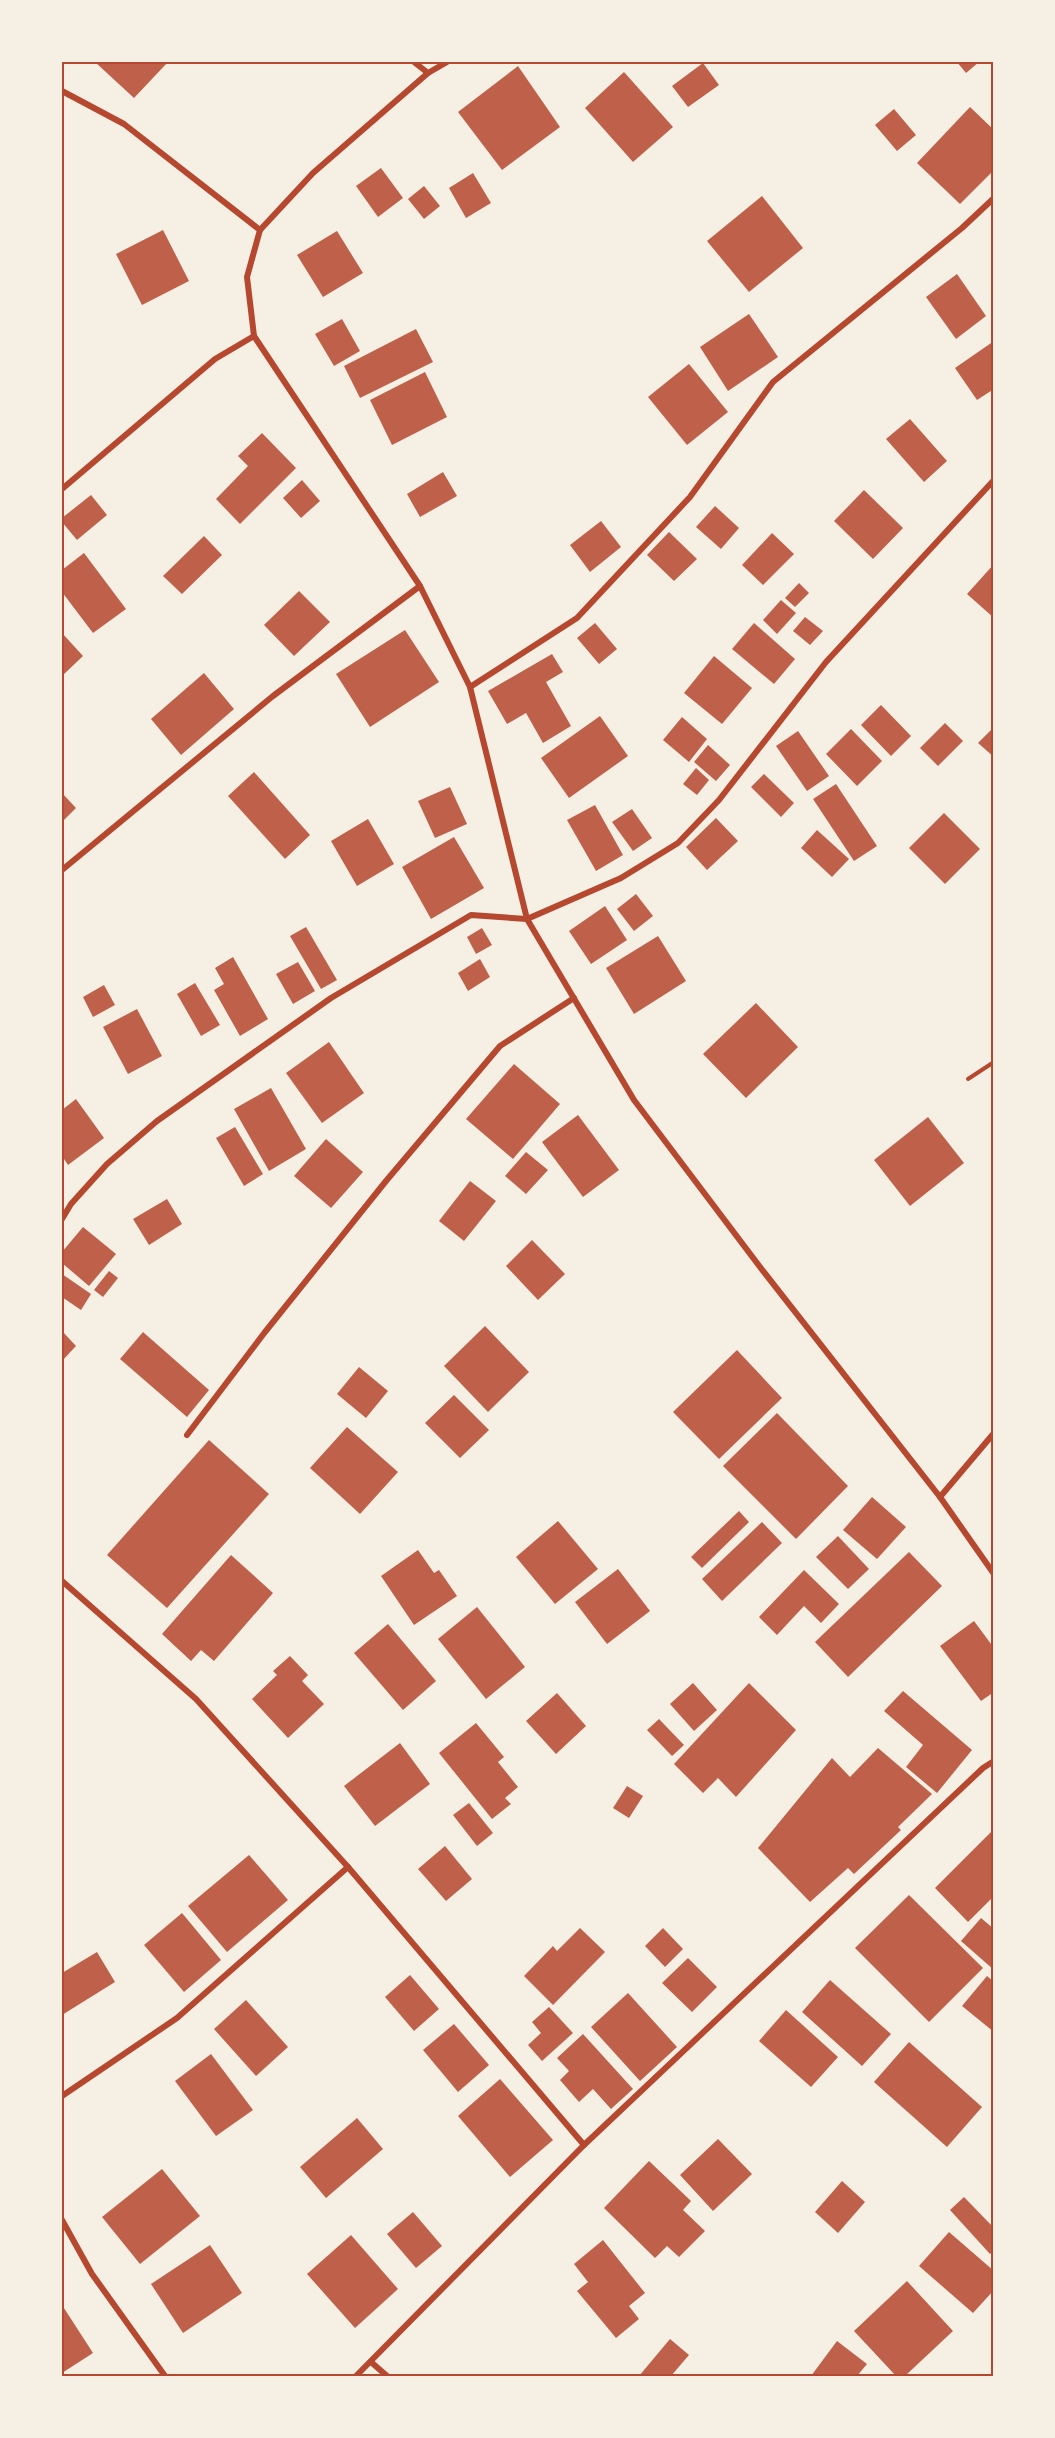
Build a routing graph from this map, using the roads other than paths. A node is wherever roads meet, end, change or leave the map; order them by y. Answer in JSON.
{"nodes":[{"id":1,"x":414,"y":62,"type":"edge"},
{"id":2,"x":447,"y":62,"type":"edge"},
{"id":3,"x":428,"y":74,"type":"junction"},
{"id":4,"x":62,"y":91,"type":"edge"},
{"id":5,"x":993,"y":198,"type":"edge"},
{"id":6,"x":260,"y":230,"type":"junction"},
{"id":7,"x":254,"y":336,"type":"junction"},
{"id":8,"x":993,"y":480,"type":"edge"},
{"id":9,"x":62,"y":489,"type":"edge"},
{"id":10,"x":420,"y":586,"type":"junction"},
{"id":11,"x":470,"y":687,"type":"junction"},
{"id":12,"x":62,"y":870,"type":"edge"},
{"id":13,"x":527,"y":919,"type":"junction"},
{"id":14,"x":574,"y":998,"type":"junction"},
{"id":15,"x":62,"y":1219,"type":"edge"},
{"id":16,"x":993,"y":1432,"type":"edge"},
{"id":17,"x":187,"y":1436,"type":"dead end"},
{"id":18,"x":940,"y":1497,"type":"junction"},
{"id":19,"x":993,"y":1574,"type":"edge"},
{"id":20,"x":62,"y":1581,"type":"edge"},
{"id":21,"x":993,"y":1761,"type":"edge"},
{"id":22,"x":348,"y":1867,"type":"junction"},
{"id":23,"x":62,"y":2096,"type":"edge"},
{"id":24,"x":584,"y":2145,"type":"junction"},
{"id":25,"x":62,"y":2220,"type":"edge"},
{"id":26,"x":371,"y":2362,"type":"junction"},
{"id":27,"x":165,"y":2376,"type":"edge"},
{"id":28,"x":356,"y":2376,"type":"edge"},
{"id":29,"x":387,"y":2376,"type":"edge"}],
"edges":[{"from":1,"to":3,"type":"street"},
{"from":2,"to":3,"type":"street"},
{"from":3,"to":6,"type":"street"},
{"from":4,"to":6,"type":"street"},
{"from":5,"to":11,"type":"street"},
{"from":6,"to":7,"type":"street"},
{"from":7,"to":9,"type":"street"},
{"from":7,"to":10,"type":"street"},
{"from":8,"to":13,"type":"street"},
{"from":10,"to":11,"type":"street"},
{"from":10,"to":12,"type":"street"},
{"from":11,"to":13,"type":"street"},
{"from":13,"to":14,"type":"street"},
{"from":13,"to":15,"type":"street"},
{"from":14,"to":17,"type":"street"},
{"from":14,"to":18,"type":"street"},
{"from":16,"to":18,"type":"street"},
{"from":18,"to":19,"type":"street"},
{"from":20,"to":22,"type":"street"},
{"from":21,"to":24,"type":"street"},
{"from":22,"to":23,"type":"street"},
{"from":22,"to":24,"type":"street"},
{"from":24,"to":26,"type":"street"},
{"from":25,"to":27,"type":"street"},
{"from":26,"to":28,"type":"street"},
{"from":26,"to":29,"type":"street"}]}
